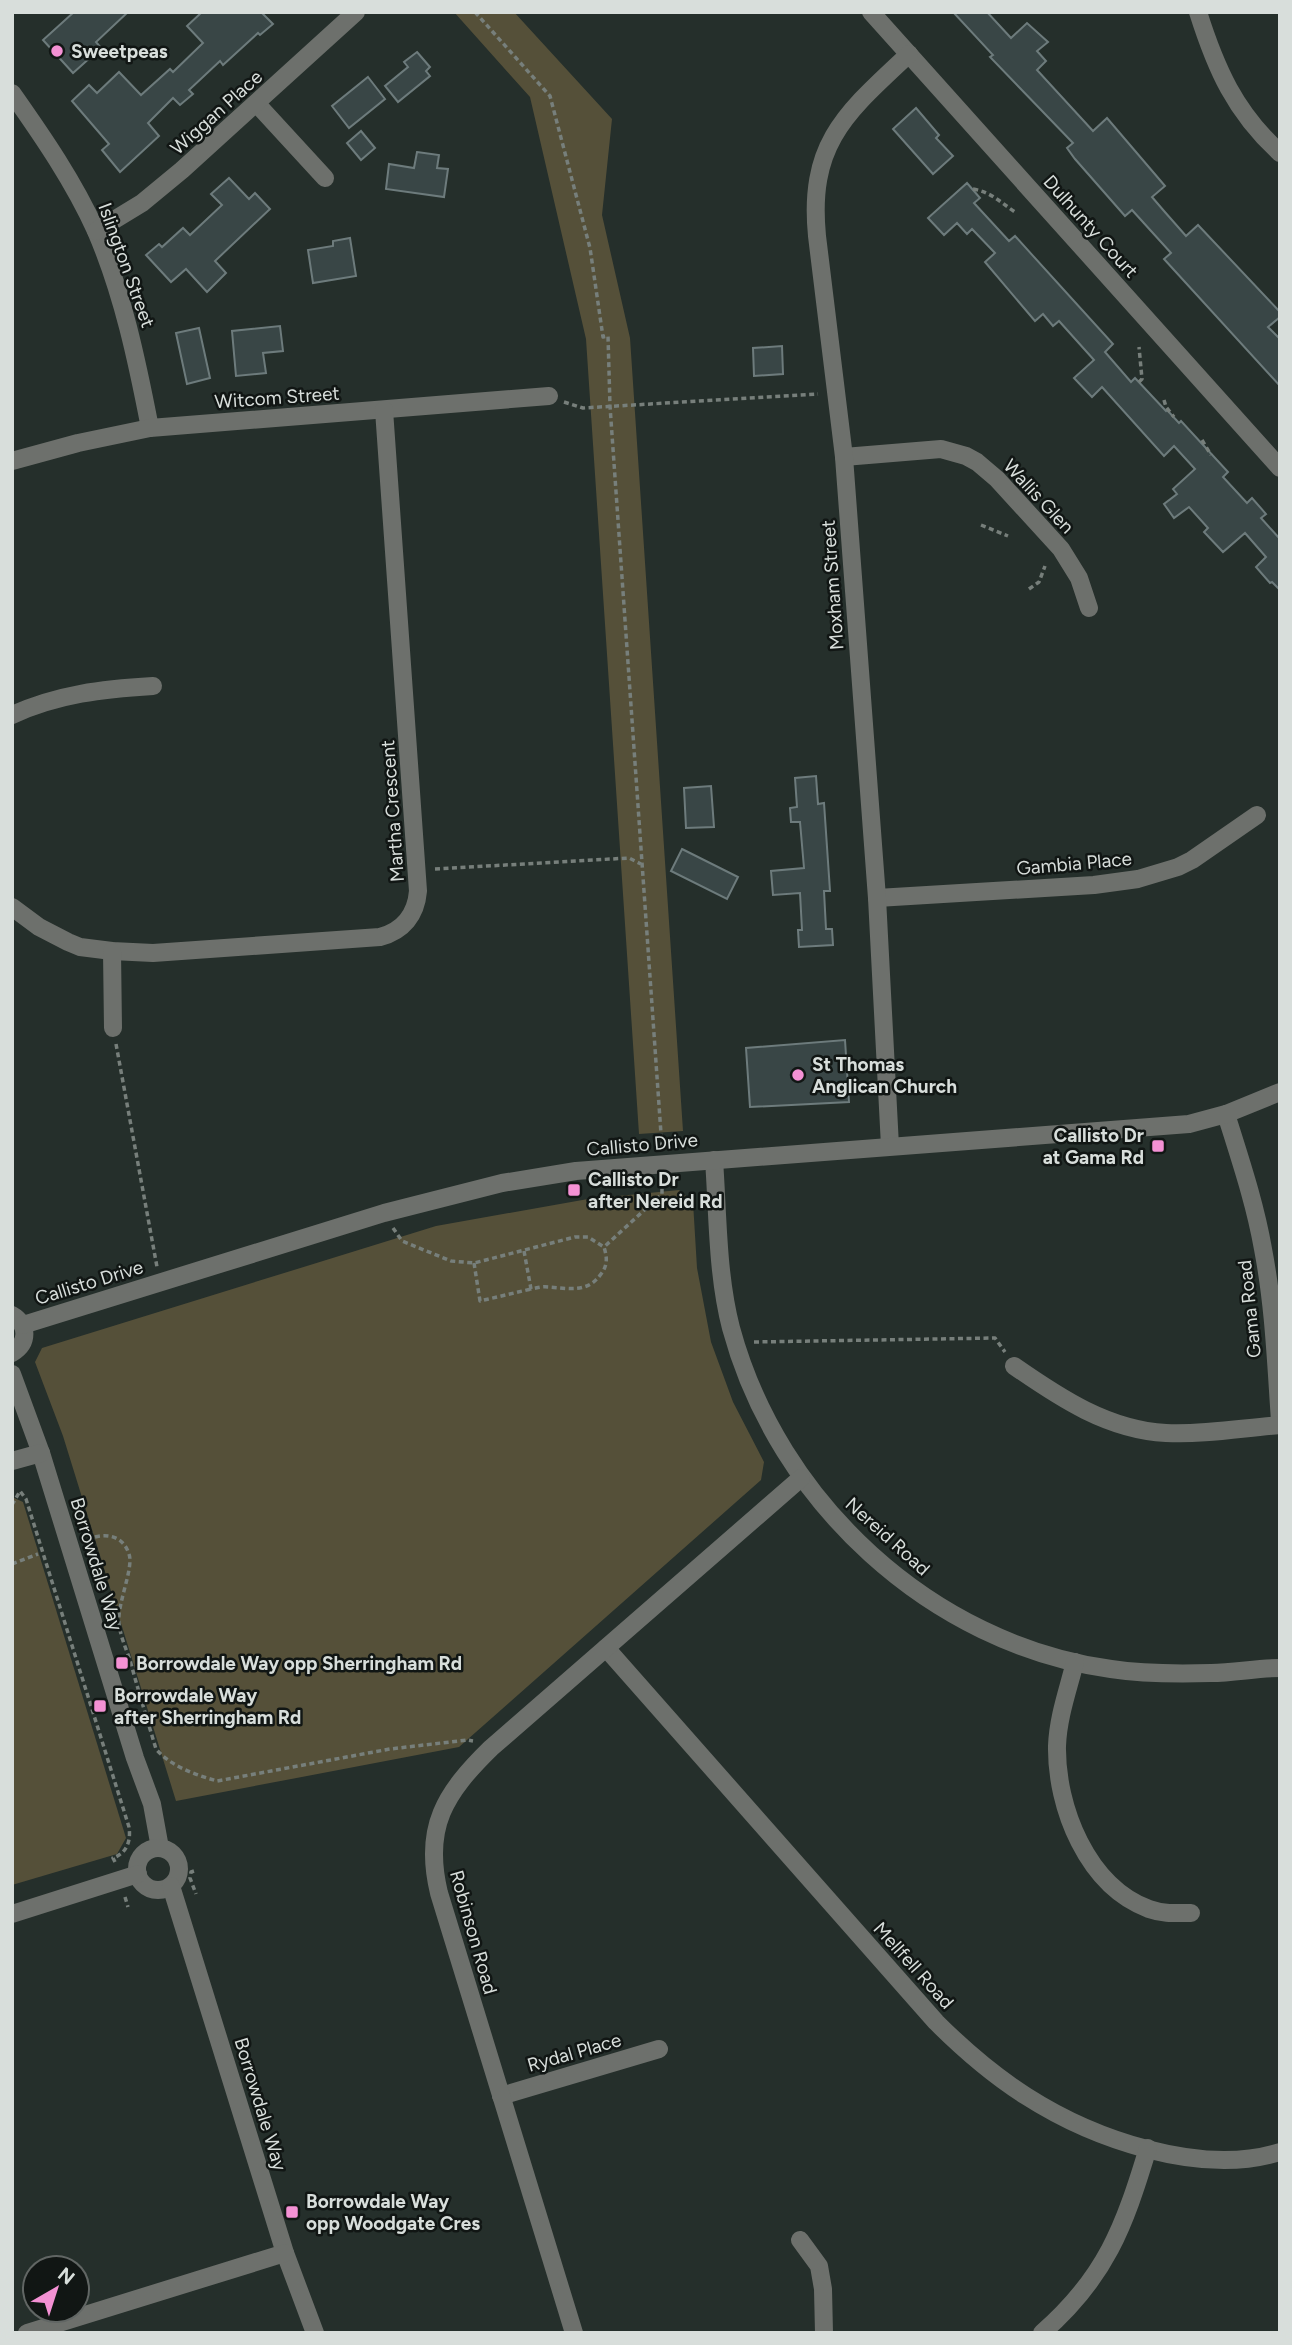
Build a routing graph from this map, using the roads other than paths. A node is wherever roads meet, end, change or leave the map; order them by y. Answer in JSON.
{"nodes":[{"id":1,"x":356,"y":12,"type":"edge"},
{"id":2,"x":871,"y":12,"type":"edge"},
{"id":3,"x":1198,"y":12,"type":"edge"},
{"id":4,"x":909,"y":54,"type":"junction"},
{"id":5,"x":12,"y":93,"type":"edge"},
{"id":6,"x":257,"y":104,"type":"junction"},
{"id":7,"x":1280,"y":153,"type":"edge"},
{"id":8,"x":325,"y":178,"type":"dead end"},
{"id":9,"x":96,"y":231,"type":"junction"},
{"id":10,"x":549,"y":397,"type":"road end"},
{"id":11,"x":384,"y":410,"type":"junction"},
{"id":12,"x":150,"y":428,"type":"junction"},
{"id":13,"x":844,"y":457,"type":"junction"},
{"id":14,"x":12,"y":461,"type":"edge"},
{"id":15,"x":1280,"y":468,"type":"edge"},
{"id":16,"x":1089,"y":608,"type":"dead end"},
{"id":17,"x":153,"y":686,"type":"dead end"},
{"id":18,"x":12,"y":715,"type":"edge"},
{"id":19,"x":1257,"y":815,"type":"dead end"},
{"id":20,"x":877,"y":898,"type":"junction"},
{"id":21,"x":12,"y":907,"type":"edge"},
{"id":22,"x":112,"y":951,"type":"junction"},
{"id":23,"x":113,"y":1028,"type":"road end"},
{"id":24,"x":1280,"y":1092,"type":"edge"},
{"id":25,"x":1226,"y":1114,"type":"junction"},
{"id":26,"x":890,"y":1146,"type":"junction"},
{"id":27,"x":714,"y":1160,"type":"junction"},
{"id":28,"x":18,"y":1320,"type":"edge"},
{"id":29,"x":12,"y":1353,"type":"edge"},
{"id":30,"x":1014,"y":1366,"type":"road end"},
{"id":31,"x":12,"y":1374,"type":"edge"},
{"id":32,"x":1280,"y":1423,"type":"edge"},
{"id":33,"x":41,"y":1452,"type":"junction"},
{"id":34,"x":12,"y":1461,"type":"edge"},
{"id":35,"x":801,"y":1478,"type":"junction"},
{"id":36,"x":606,"y":1648,"type":"junction"},
{"id":37,"x":1075,"y":1662,"type":"junction"},
{"id":38,"x":1280,"y":1668,"type":"edge"},
{"id":39,"x":160,"y":1848,"type":"junction"},
{"id":40,"x":129,"y":1877,"type":"junction"},
{"id":41,"x":171,"y":1886,"type":"junction"},
{"id":42,"x":1191,"y":1913,"type":"dead end"},
{"id":43,"x":12,"y":1914,"type":"edge"},
{"id":44,"x":659,"y":2049,"type":"dead end"},
{"id":45,"x":501,"y":2095,"type":"junction"},
{"id":46,"x":1148,"y":2148,"type":"junction"},
{"id":47,"x":1280,"y":2152,"type":"edge"},
{"id":48,"x":800,"y":2240,"type":"dead end"},
{"id":49,"x":285,"y":2253,"type":"junction"},
{"id":50,"x":59,"y":2328,"type":"edge"},
{"id":51,"x":27,"y":2333,"type":"edge"},
{"id":52,"x":315,"y":2333,"type":"edge"},
{"id":53,"x":574,"y":2333,"type":"edge"},
{"id":54,"x":824,"y":2333,"type":"edge"},
{"id":55,"x":1042,"y":2333,"type":"edge"}],
"edges":[{"from":1,"to":6,"type":"street","name":"Wiggan Place"},
{"from":2,"to":4,"type":"street","name":"Dulhunty Court"},
{"from":3,"to":7,"type":"street"},
{"from":4,"to":13,"type":"street","name":"Moxham Street"},
{"from":4,"to":15,"type":"street","name":"Dulhunty Court"},
{"from":5,"to":9,"type":"street","name":"Islington Street"},
{"from":6,"to":8,"type":"street"},
{"from":6,"to":9,"type":"street","name":"Wiggan Place"},
{"from":9,"to":12,"type":"street","name":"Islington Street"},
{"from":10,"to":11,"type":"street","name":"Witcom Street"},
{"from":11,"to":12,"type":"street","name":"Witcom Street"},
{"from":11,"to":22,"type":"street","name":"Martha Crescent"},
{"from":12,"to":14,"type":"street","name":"Witcom Street"},
{"from":13,"to":16,"type":"street","name":"Wallis Glen"},
{"from":13,"to":20,"type":"street","name":"Moxham Street"},
{"from":17,"to":18,"type":"street"},
{"from":19,"to":20,"type":"street","name":"Gambia Place"},
{"from":20,"to":26,"type":"street","name":"Moxham Street"},
{"from":21,"to":22,"type":"street","name":"Martha Crescent"},
{"from":22,"to":23,"type":"street"},
{"from":24,"to":25,"type":"street","name":"Callisto Drive"},
{"from":25,"to":26,"type":"street","name":"Callisto Drive"},
{"from":25,"to":32,"type":"street","name":"Gama Road"},
{"from":26,"to":27,"type":"street","name":"Callisto Drive"},
{"from":27,"to":28,"type":"street","name":"Callisto Drive"},
{"from":27,"to":35,"type":"street","name":"Nereid Road"},
{"from":28,"to":29,"type":"street"},
{"from":30,"to":32,"type":"street"},
{"from":31,"to":33,"type":"street","name":"Borrowdale Way"},
{"from":33,"to":34,"type":"street"},
{"from":33,"to":39,"type":"street","name":"Borrowdale Way"},
{"from":35,"to":36,"type":"street","name":"Robinson Road"},
{"from":35,"to":37,"type":"street","name":"Nereid Road"},
{"from":36,"to":45,"type":"street","name":"Robinson Road"},
{"from":36,"to":46,"type":"street","name":"Mellfell Road"},
{"from":37,"to":38,"type":"street","name":"Nereid Road"},
{"from":37,"to":42,"type":"street"},
{"from":39,"to":40,"type":"street"},
{"from":39,"to":41,"type":"street","name":"Borrowdale Way"},
{"from":40,"to":41,"type":"street"},
{"from":40,"to":43,"type":"street"},
{"from":41,"to":49,"type":"street","name":"Borrowdale Way"},
{"from":44,"to":45,"type":"street","name":"Rydal Place"},
{"from":45,"to":53,"type":"street","name":"Robinson Road"},
{"from":46,"to":47,"type":"street","name":"Mellfell Road"},
{"from":46,"to":55,"type":"street"},
{"from":48,"to":54,"type":"street"},
{"from":49,"to":50,"type":"street"},
{"from":49,"to":52,"type":"street","name":"Borrowdale Way"},
{"from":50,"to":51,"type":"street"}]}
